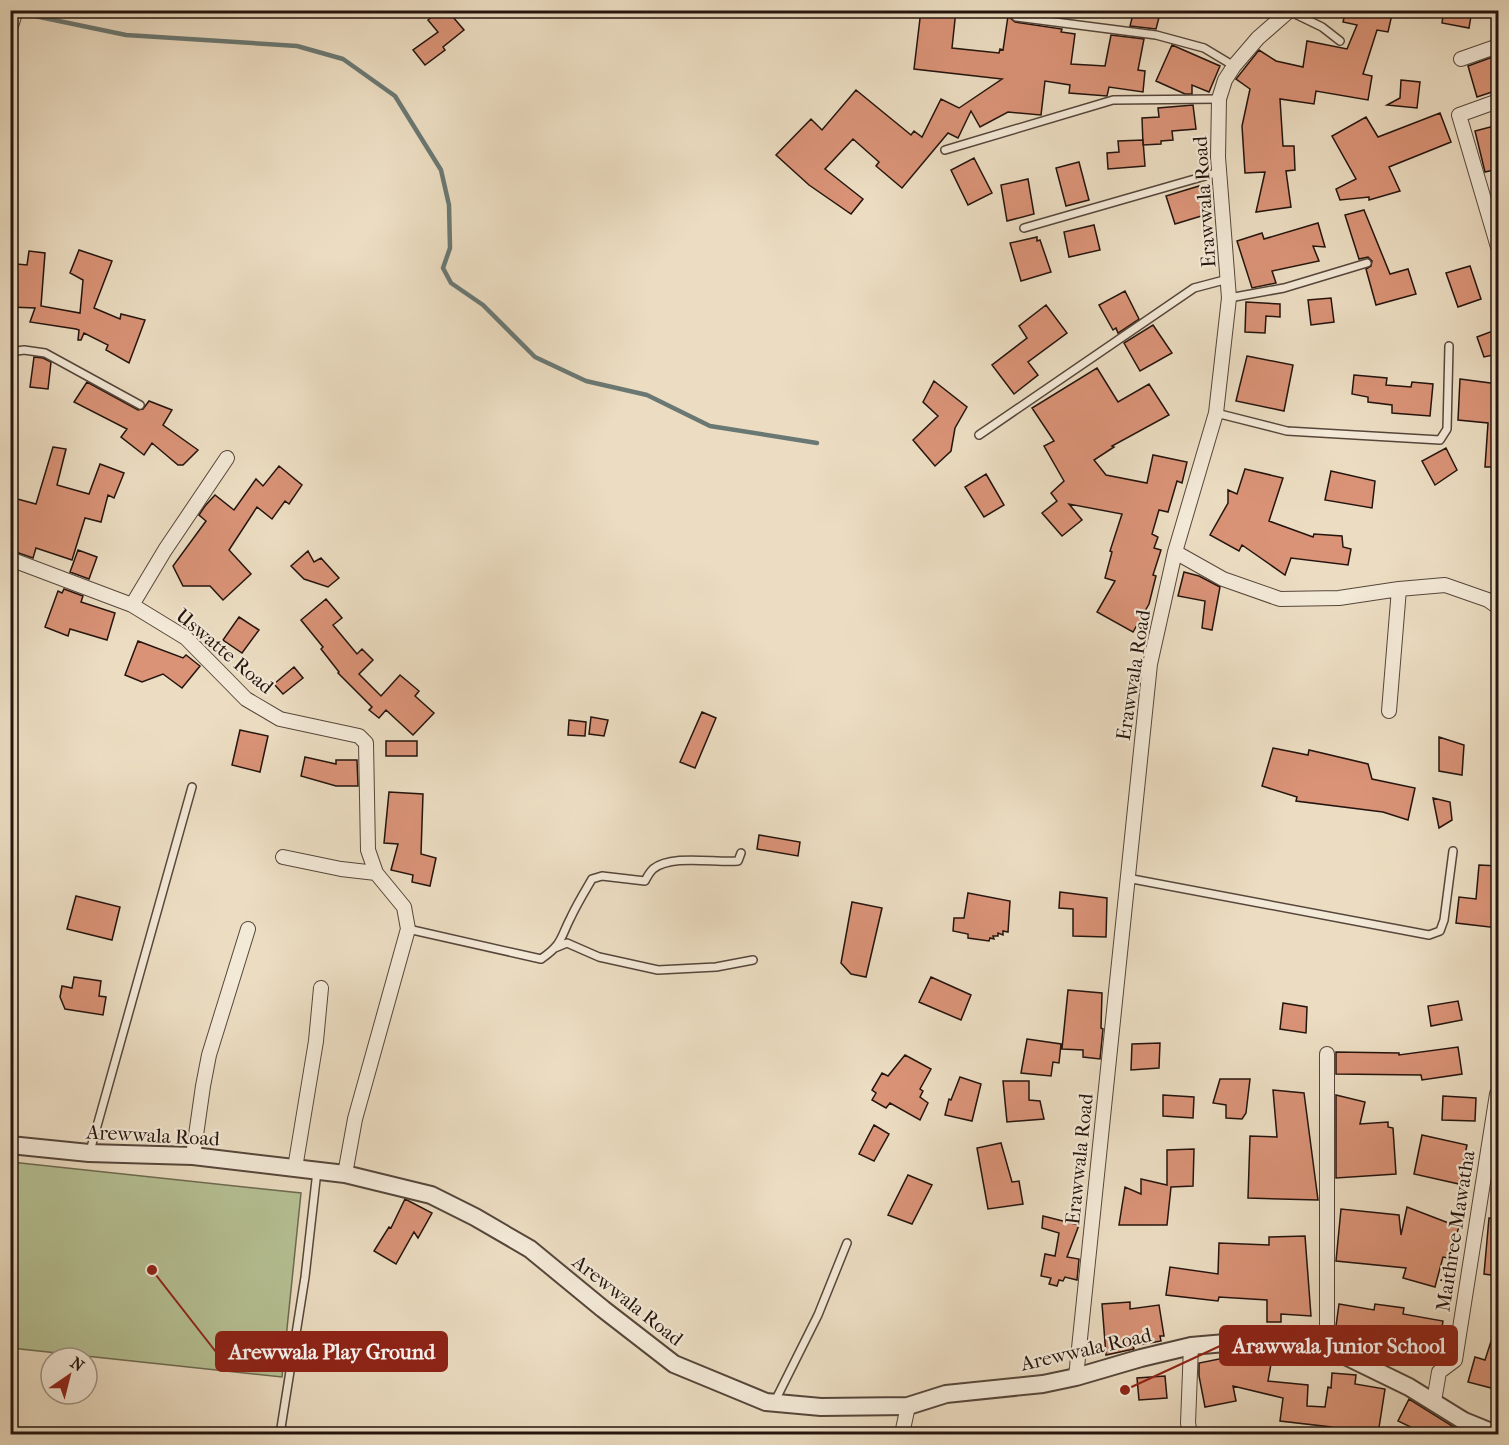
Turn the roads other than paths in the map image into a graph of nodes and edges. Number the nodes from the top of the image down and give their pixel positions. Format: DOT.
graph roads {
  1 [pos="16,10"];
  2 [pos="1011,10"];
  3 [pos="1289,11"];
  4 [pos="10,29"];
  5 [pos="1340,40"];
  6 [pos="1498,46"];
  7 [pos="1461,59"];
  8 [pos="1234,66"];
  9 [pos="1219,99"];
  10 [pos="1498,101"];
  11 [pos="945,150"];
  12 [pos="1219,172"];
  13 [pos="1024,228"];
  14 [pos="1498,247"];
  15 [pos="1367,263"];
  16 [pos="1228,279"];
  17 [pos="1229,298"];
  18 [pos="1449,346"];
  19 [pos="10,352"];
  20 [pos="140,405"];
  21 [pos="1216,413"];
  22 [pos="979,435"];
  23 [pos="227,458"];
  24 [pos="1175,552"];
  25 [pos="10,559"];
  26 [pos="1399,589"];
  27 [pos="132,605"];
  28 [pos="1498,607"];
  29 [pos="1389,711"];
  30 [pos="192,787"];
  31 [pos="1453,851"];
  32 [pos="741,853"];
  33 [pos="283,856"];
  34 [pos="376,873"];
  35 [pos="1128,878"];
  36 [pos="248,929"];
  37 [pos="408,929"];
  38 [pos="555,948"];
  39 [pos="753,960"];
  40 [pos="321,988"];
  41 [pos="1327,1054"];
  42 [pos="1497,1094"];
  43 [pos="10,1145"];
  44 [pos="89,1153"];
  45 [pos="193,1156"];
  46 [pos="295,1168"];
  47 [pos="316,1171"];
  48 [pos="345,1174"];
  49 [pos="847,1243"];
  50 [pos="1191,1346"];
  51 [pos="1327,1347"];
  52 [pos="1076,1377"];
  53 [pos="1434,1401"];
  54 [pos="774,1403"];
  55 [pos="908,1406"];
  56 [pos="1463,1428"];
  57 [pos="280,1434"];
  58 [pos="902,1434"];
  59 [pos="1190,1434"];
  60 [pos="1496,1434"];
  1 -- 4 [label="street"];
  2 -- 8 [label="lane"];
  3 -- 5 [label="lane"];
  3 -- 8 [label="street, Erawwala Road"];
  6 -- 7 [label="street"];
  8 -- 9 [label="street, Erawwala Road"];
  9 -- 11 [label="lane"];
  9 -- 12 [label="street, Erawwala Road"];
  10 -- 14 [label="street"];
  12 -- 13 [label="lane"];
  12 -- 16 [label="street, Erawwala Road"];
  15 -- 17 [label="lane"];
  16 -- 17 [label="street, Erawwala Road"];
  16 -- 22 [label="lane"];
  17 -- 21 [label="street, Erawwala Road"];
  18 -- 21 [label="lane"];
  19 -- 20 [label="lane"];
  21 -- 24 [label="street, Erawwala Road"];
  23 -- 27 [label="street"];
  24 -- 26 [label="street"];
  24 -- 35 [label="street, Erawwala Road"];
  25 -- 27 [label="street, Uswatte Road"];
  26 -- 28 [label="street"];
  26 -- 29 [label="street"];
  27 -- 34 [label="street, Uswatte Road"];
  30 -- 44 [label="lane"];
  31 -- 35 [label="lane"];
  32 -- 38 [label="lane"];
  33 -- 34 [label="street"];
  34 -- 37 [label="street, Uswatte Road"];
  35 -- 52 [label="street, Erawwala Road"];
  36 -- 45 [label="street"];
  37 -- 38 [label="lane"];
  37 -- 48 [label="street"];
  38 -- 39 [label="lane"];
  40 -- 46 [label="street"];
  41 -- 51 [label="street"];
  42 -- 53 [label="street, Maithree Mawatha"];
  43 -- 44 [label="street, Arewwala Road"];
  44 -- 45 [label="street, Arewwala Road"];
  45 -- 46 [label="street, Arewwala Road"];
  46 -- 47 [label="street, Arewwala Road"];
  47 -- 48 [label="street, Arewwala Road"];
  47 -- 57 [label="lane"];
  48 -- 54 [label="street, Arewwala Road"];
  49 -- 54 [label="lane"];
  50 -- 51 [label="street, Arewwala Road"];
  50 -- 52 [label="street, Arewwala Road"];
  50 -- 59 [label="street"];
  51 -- 53 [label="street, Arewwala Road"];
  52 -- 55 [label="street, Arewwala Road"];
  53 -- 56 [label="street, Arewwala Road"];
  54 -- 55 [label="street, Arewwala Road"];
  55 -- 58 [label="street"];
  56 -- 60 [label="street, Arewwala Road"];
}
